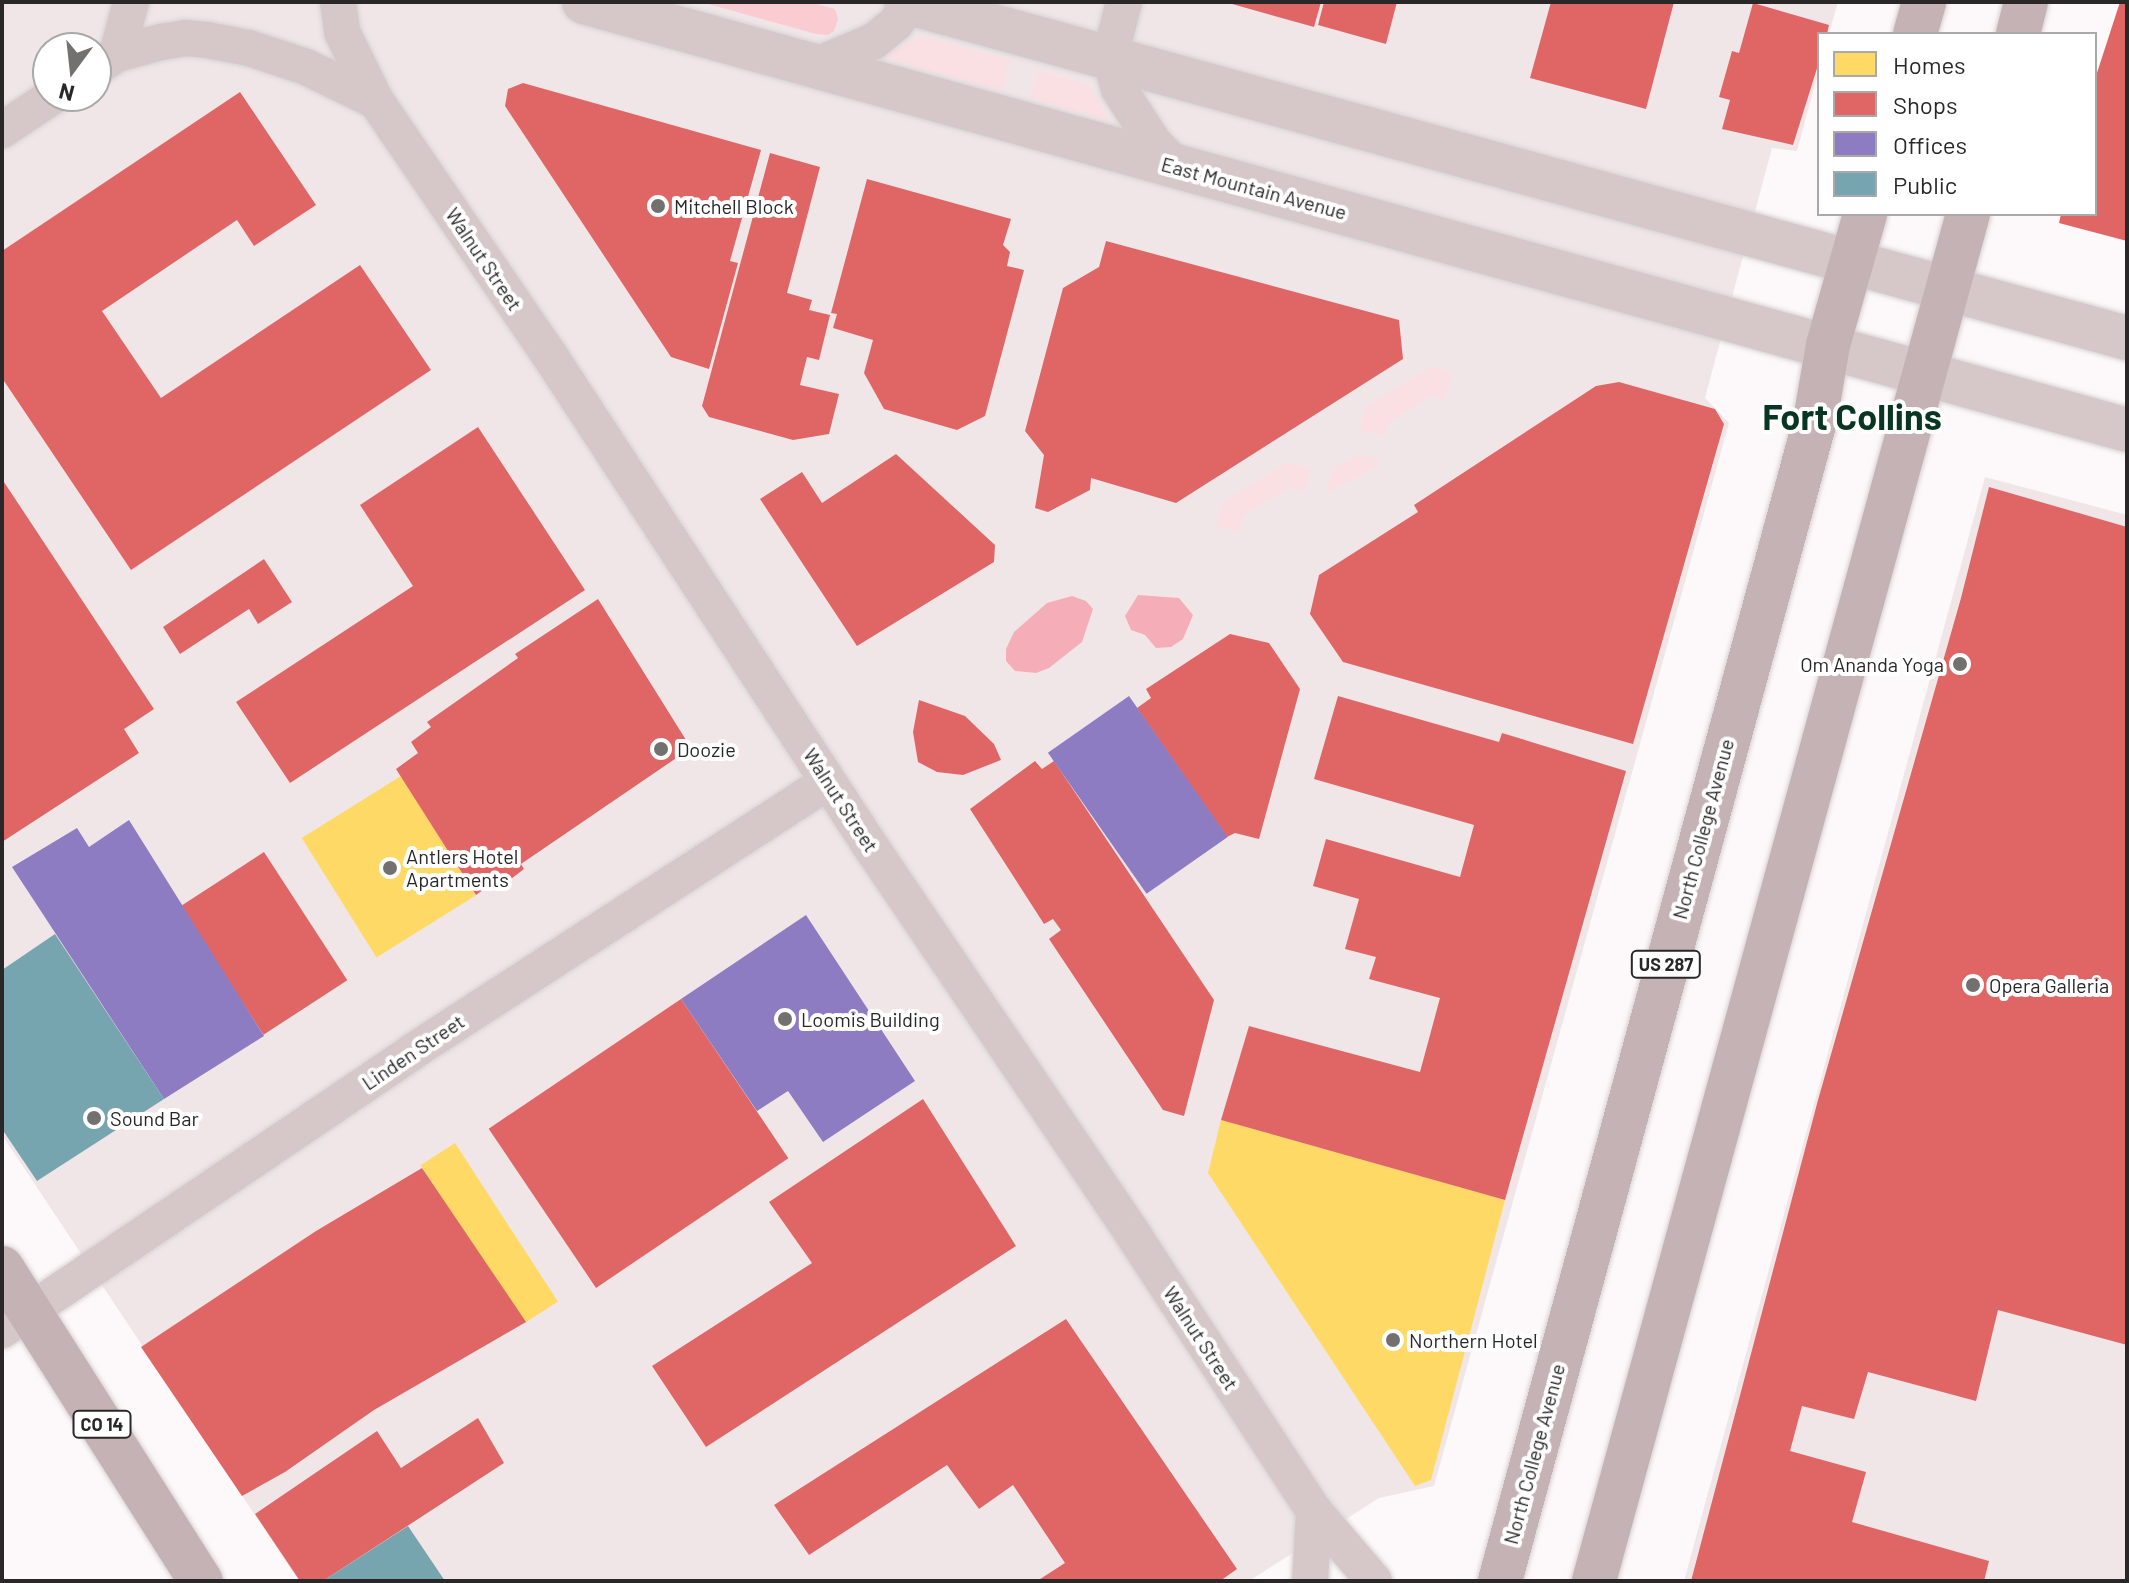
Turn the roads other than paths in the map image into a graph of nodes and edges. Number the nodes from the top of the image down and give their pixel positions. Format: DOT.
graph roads {
  1 [pos="131,2"];
  2 [pos="338,2"];
  3 [pos="584,2"];
  4 [pos="908,2"];
  5 [pos="1124,2"];
  6 [pos="1924,2"];
  7 [pos="2026,2"];
  8 [pos="1916,32"];
  9 [pos="2018,32"];
  10 [pos="112,49"];
  11 [pos="1110,56"];
  12 [pos="112,60"];
  13 [pos="812,67"];
  14 [pos="376,101"];
  15 [pos="32,110"];
  16 [pos="2,130"];
  17 [pos="1177,167"];
  18 [pos="1864,216"];
  19 [pos="1967,216"];
  20 [pos="1852,261"];
  21 [pos="1948,288"];
  22 [pos="2127,338"];
  23 [pos="1828,345"];
  24 [pos="1925,372"];
  25 [pos="2127,430"];
  26 [pos="828,782"];
  27 [pos="2,1268"];
  28 [pos="16,1320"];
  29 [pos="1314,1511"];
  30 [pos="201,1581"];
  31 [pos="1310,1581"];
  32 [pos="1374,1581"];
  33 [pos="1500,1581"];
  34 [pos="1594,1581"];
  1 -- 10 [label="street"];
  2 -- 14 [label="street, Walnut Street"];
  3 -- 13 [label="street, East Mountain Avenue"];
  4 -- 11 [label="street"];
  4 -- 13 [label="street"];
  5 -- 11 [label="street"];
  6 -- 8 [label="highway"];
  7 -- 9 [label="highway"];
  11 -- 17 [label="street"];
  11 -- 20 [label="street"];
  12 -- 14 [label="street"];
  13 -- 17 [label="street, East Mountain Avenue"];
  14 -- 26 [label="street, Walnut Street"];
  15 -- 16 [label="street"];
  17 -- 23 [label="street, East Mountain Avenue"];
  18 -- 20 [label="highway, US 287"];
  19 -- 21 [label="highway"];
  20 -- 21 [label="street"];
  20 -- 23 [label="highway, North College Avenue / US 287"];
  21 -- 22 [label="street"];
  21 -- 24 [label="highway"];
  23 -- 24 [label="street, East Mountain Avenue"];
  23 -- 33 [label="highway, North College Avenue / US 287"];
  24 -- 25 [label="street, East Mountain Avenue"];
  24 -- 34 [label="highway"];
  26 -- 28 [label="street, Linden Street"];
  26 -- 29 [label="street, Walnut Street"];
  27 -- 28 [label="highway, CO 14"];
  28 -- 30 [label="highway, CO 14"];
  29 -- 31 [label="street"];
  29 -- 32 [label="street, Walnut Street"];
}
